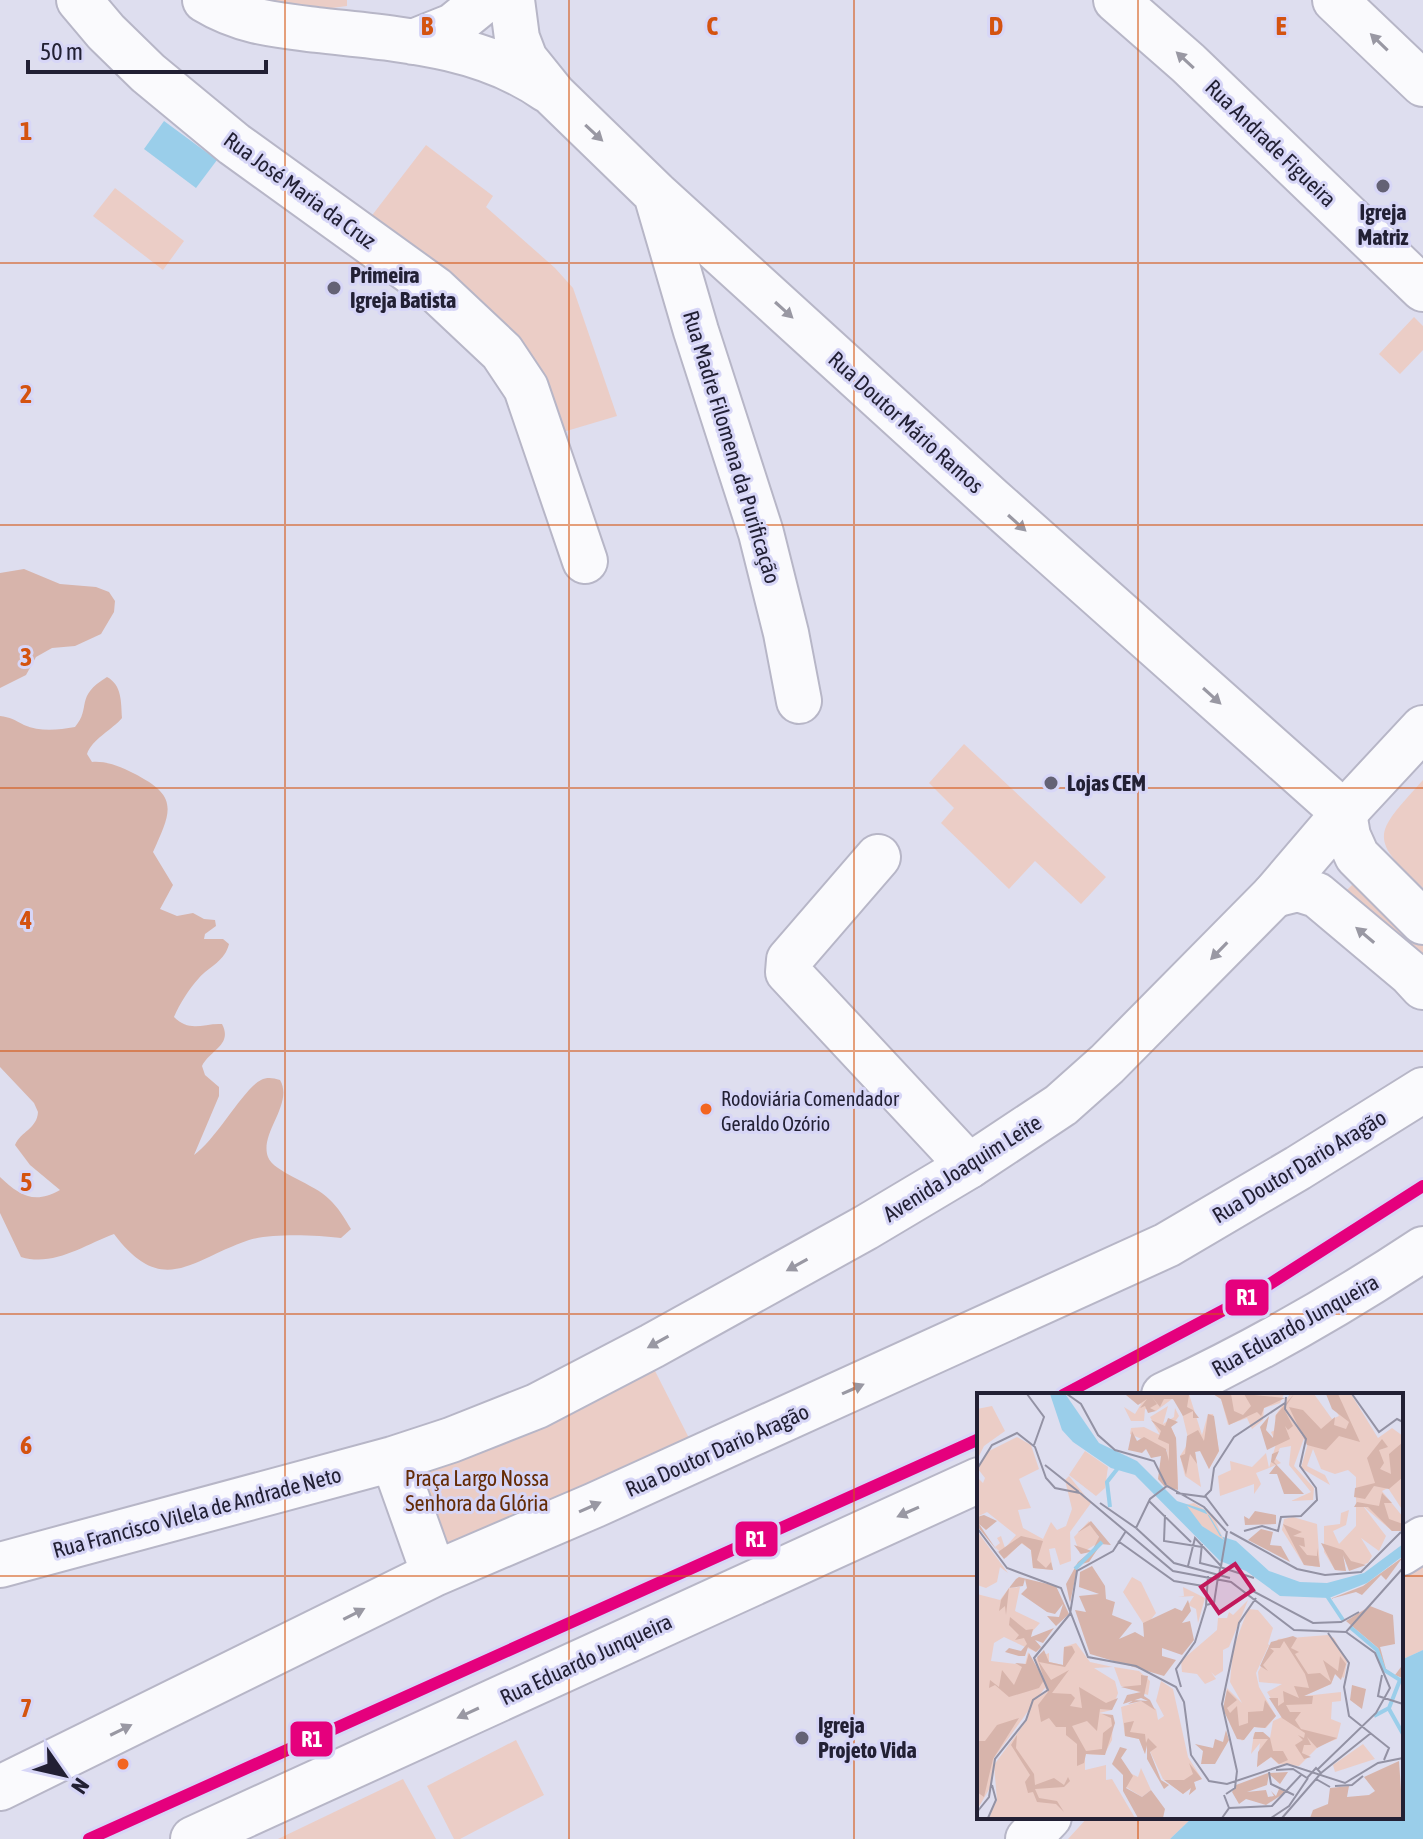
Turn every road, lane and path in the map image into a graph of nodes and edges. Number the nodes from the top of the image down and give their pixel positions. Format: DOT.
graph roads {
  1 [pos="79,0"];
  2 [pos="205,0"];
  3 [pos="485,0"];
  4 [pos="512,0"];
  5 [pos="1116,0"];
  6 [pos="1335,0"];
  7 [pos="413,42"];
  8 [pos="1423,84"];
  9 [pos="554,95"];
  10 [pos="656,194"];
  11 [pos="1423,289"];
  12 [pos="585,561"];
  13 [pos="799,701"];
  14 [pos="1423,728"];
  15 [pos="1344,813"];
  16 [pos="878,857"];
  17 [pos="1274,895"];
  18 [pos="1423,922"];
  19 [pos="1423,987"];
  20 [pos="1423,1090"];
  21 [pos="969,1166"];
  22 [pos="1423,1249"];
  23 [pos="1168,1393"];
  24 [pos="393,1459"];
  25 [pos="977,1481"];
  26 [pos="1423,1539"];
  27 [pos="1403,1552"];
  28 [pos="0,1565"];
  29 [pos="434,1574"];
  30 [pos="0,1788"];
  31 [pos="1047,1819"];
  32 [pos="193,1839"];
  33 [pos="1028,1839"];
  1 -- 12 [label="street, Rua José Maria da Cruz"];
  2 -- 7 [label="street"];
  3 -- 7 [label="street"];
  4 -- 9 [label="street, Rua Doutor Mário Ramos"];
  11 -- 5 [label="street, Rua Andrade Figueira, one-way"];
  8 -- 6 [label="street, one-way"];
  7 -- 9 [label="street"];
  9 -- 10 [label="street, Rua Doutor Mário Ramos, one-way"];
  10 -- 13 [label="street, Rua Madre Filomena da Purificação"];
  10 -- 15 [label="street, Rua Doutor Mário Ramos, one-way"];
  14 -- 15 [label="street, Avenida Joaquim Leite"];
  15 -- 17 [label="street, Avenida Joaquim Leite"];
  15 -- 18 [label="street"];
  16 -- 21 [label="street"];
  19 -- 17 [label="street, one-way"];
  17 -- 21 [label="street, Avenida Joaquim Leite, one-way"];
  29 -- 20 [label="street, Rua Doutor Dario Aragão, one-way"];
  21 -- 24 [label="street, Avenida Joaquim Leite, one-way"];
  22 -- 23 [label="street, Rua Eduardo Junqueira"];
  24 -- 28 [label="street, Rua Francisco Vilela de Andrade Neto"];
  24 -- 29 [label="street"];
  25 -- 32 [label="street, Rua Eduardo Junqueira, one-way"];
  26 -- 27 [label="street"];
  30 -- 29 [label="street, Rua Doutor Dario Aragão, one-way"];
  31 -- 33 [label="street"];
}
